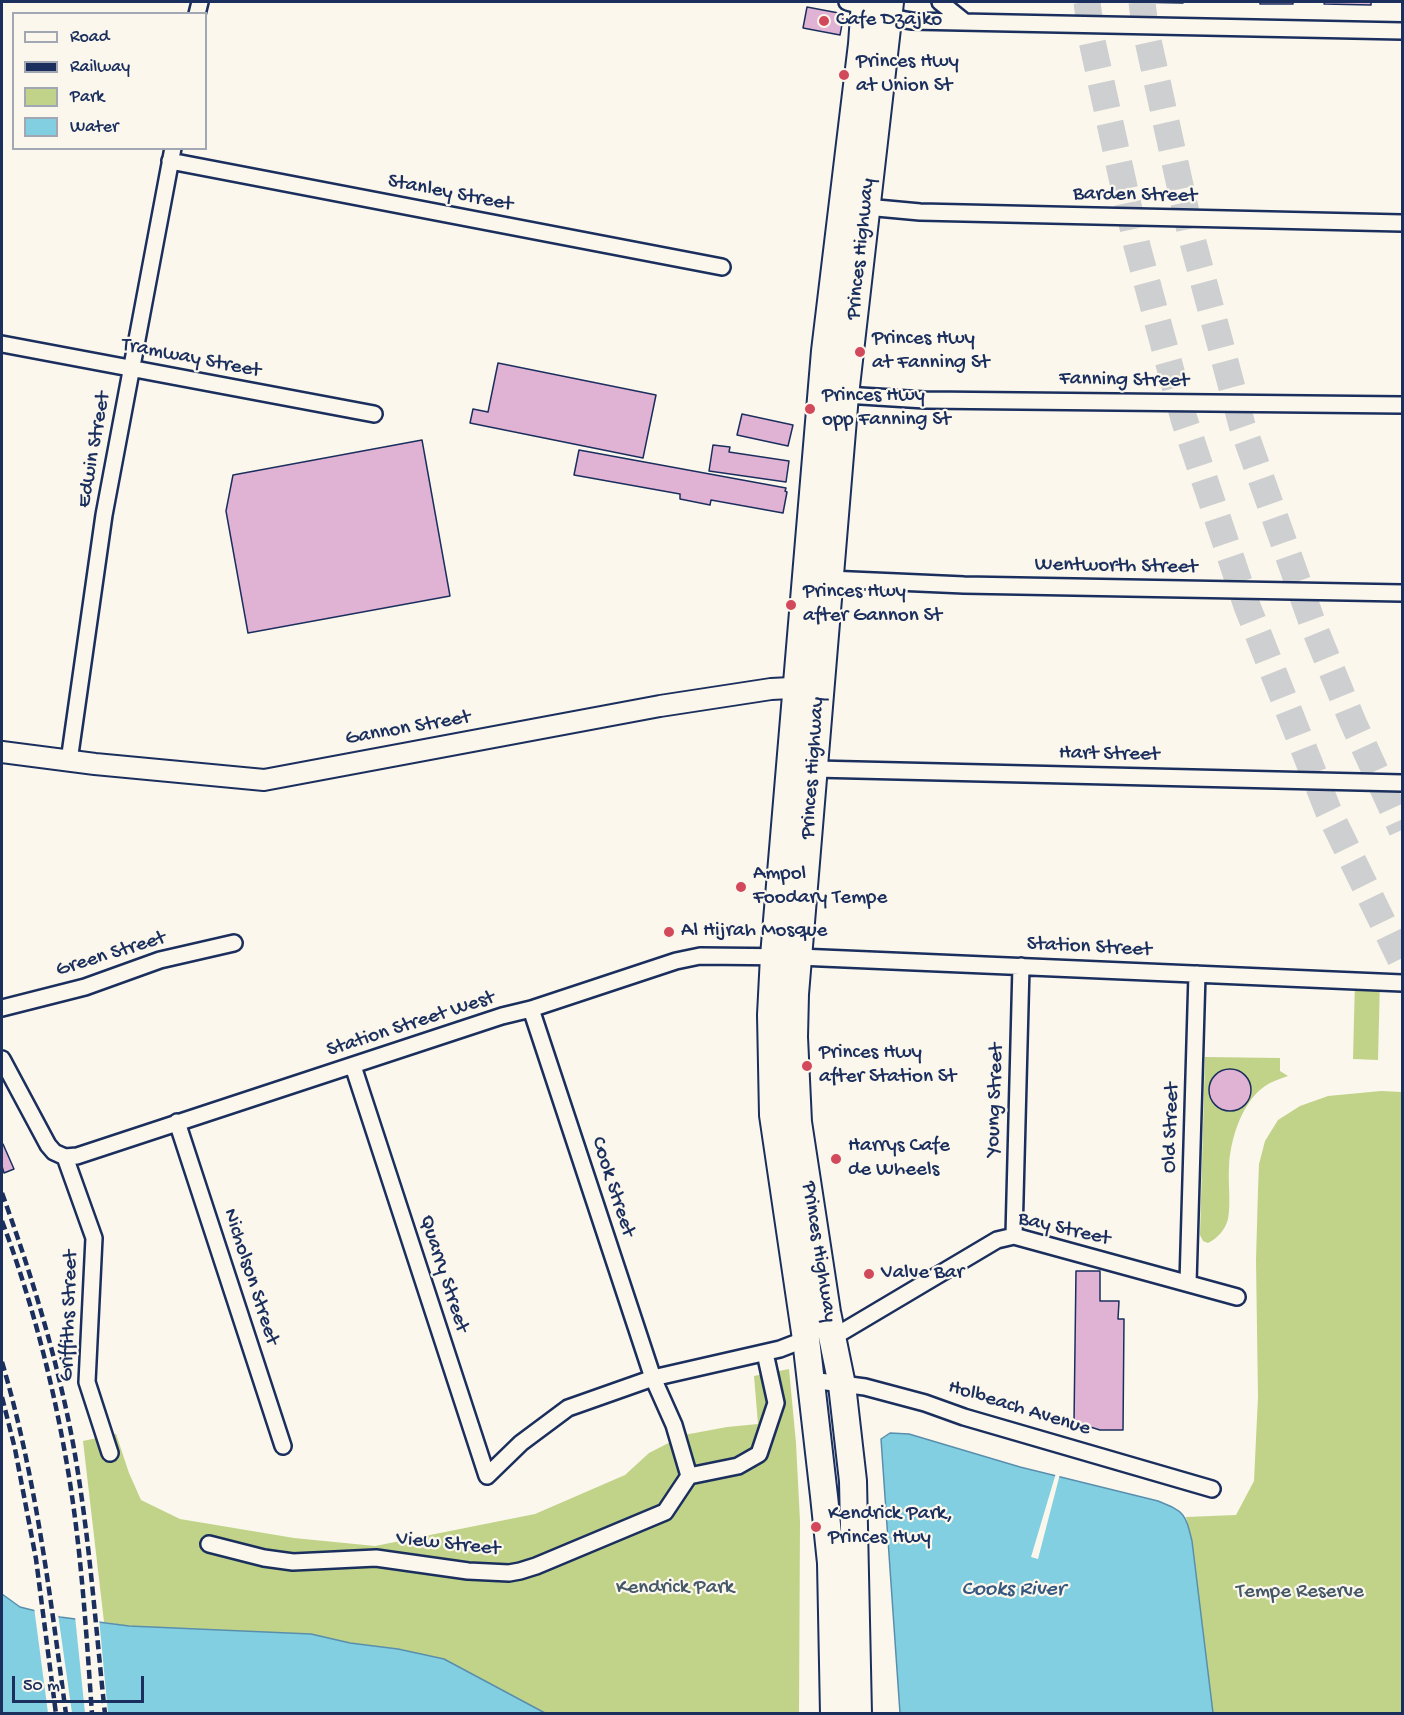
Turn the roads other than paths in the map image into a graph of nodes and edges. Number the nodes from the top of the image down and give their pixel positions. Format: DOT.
graph roads {
  1 [pos="940,2"];
  2 [pos="859,3"];
  3 [pos="889,9"];
  4 [pos="965,22"];
  5 [pos="1402,32"];
  6 [pos="172,155"];
  7 [pos="866,207"];
  8 [pos="1402,223"];
  9 [pos="722,267"];
  10 [pos="2,344"];
  11 [pos="131,369"];
  12 [pos="845,395"];
  13 [pos="1402,405"];
  14 [pos="374,414"];
  15 [pos="829,579"];
  16 [pos="1402,593"];
  17 [pos="809,687"];
  18 [pos="2,752"];
  19 [pos="69,761"];
  20 [pos="815,769"];
  21 [pos="1402,783"];
  22 [pos="234,943"];
  23 [pos="786,957"];
  24 [pos="1021,966"];
  25 [pos="1197,974"];
  26 [pos="1402,983"];
  27 [pos="2,1008"];
  28 [pos="531,1009"];
  29 [pos="2,1059"];
  30 [pos="353,1066"];
  31 [pos="177,1122"];
  32 [pos="65,1157"];
  33 [pos="1014,1236"];
  34 [pos="1188,1283"];
  35 [pos="1237,1297"];
  36 [pos="832,1338"];
  37 [pos="806,1339"];
  38 [pos="765,1353"];
  39 [pos="653,1378"];
  40 [pos="811,1380"];
  41 [pos="842,1385"];
  42 [pos="283,1446"];
  43 [pos="110,1453"];
  44 [pos="689,1476"];
  45 [pos="1212,1489"];
  46 [pos="209,1544"];
  47 [pos="834,1713"];
  48 [pos="858,1713"];
  1 -- 4 [label="street"];
  2 -- 3 [label="street"];
  2 -- 17 [label="highway, Princes Highway"];
  3 -- 4 [label="street"];
  3 -- 7 [label="highway, Princes Highway"];
  4 -- 5 [label="street"];
  6 -- 9 [label="street, Stanley Street"];
  6 -- 11 [label="street, Edwin Street"];
  7 -- 8 [label="street, Barden Street"];
  7 -- 12 [label="highway, Princes Highway"];
  10 -- 11 [label="street, Tramway Street"];
  11 -- 14 [label="street, Tramway Street"];
  11 -- 19 [label="street, Edwin Street"];
  12 -- 13 [label="street, Fanning Street"];
  12 -- 15 [label="highway, Princes Highway"];
  15 -- 16 [label="street, Wentworth Street"];
  15 -- 17 [label="highway, Princes Highway"];
  17 -- 19 [label="street, Gannon Street"];
  17 -- 20 [label="highway, Princes Highway"];
  17 -- 23 [label="highway, Princes Highway"];
  18 -- 19 [label="street, Gannon Street"];
  20 -- 21 [label="street, Hart Street"];
  20 -- 23 [label="highway, Princes Highway"];
  22 -- 27 [label="street, Green Street"];
  23 -- 24 [label="street, Station Street"];
  23 -- 28 [label="street, Station Street West"];
  23 -- 36 [label="highway, Princes Highway"];
  23 -- 37 [label="highway, Princes Highway"];
  24 -- 25 [label="street, Station Street"];
  24 -- 33 [label="street, Young Street"];
  25 -- 26 [label="street, Station Street"];
  25 -- 34 [label="street, Old Street"];
  28 -- 30 [label="street, Station Street West"];
  28 -- 39 [label="street, Cook Street"];
  29 -- 32 [label="street, Griffiths Street"];
  30 -- 31 [label="street, Station Street West"];
  30 -- 39 [label="street, Quarry Street"];
  31 -- 32 [label="street, Station Street West"];
  31 -- 42 [label="street, Nicholson Street"];
  32 -- 43 [label="street, Griffiths Street"];
  33 -- 34 [label="street, Bay Street"];
  33 -- 36 [label="street, Bay Street"];
  34 -- 35 [label="street, Bay Street"];
  36 -- 41 [label="highway, Princes Highway"];
  37 -- 38 [label="street"];
  37 -- 40 [label="highway, Princes Highway"];
  38 -- 39 [label="street"];
  38 -- 44 [label="street"];
  39 -- 44 [label="street"];
  40 -- 41 [label="street, Holbeach Avenue"];
  40 -- 47 [label="highway, Princes Highway"];
  41 -- 45 [label="street, Holbeach Avenue"];
  41 -- 48 [label="highway, Princes Highway"];
  44 -- 46 [label="street, View Street"];
}
